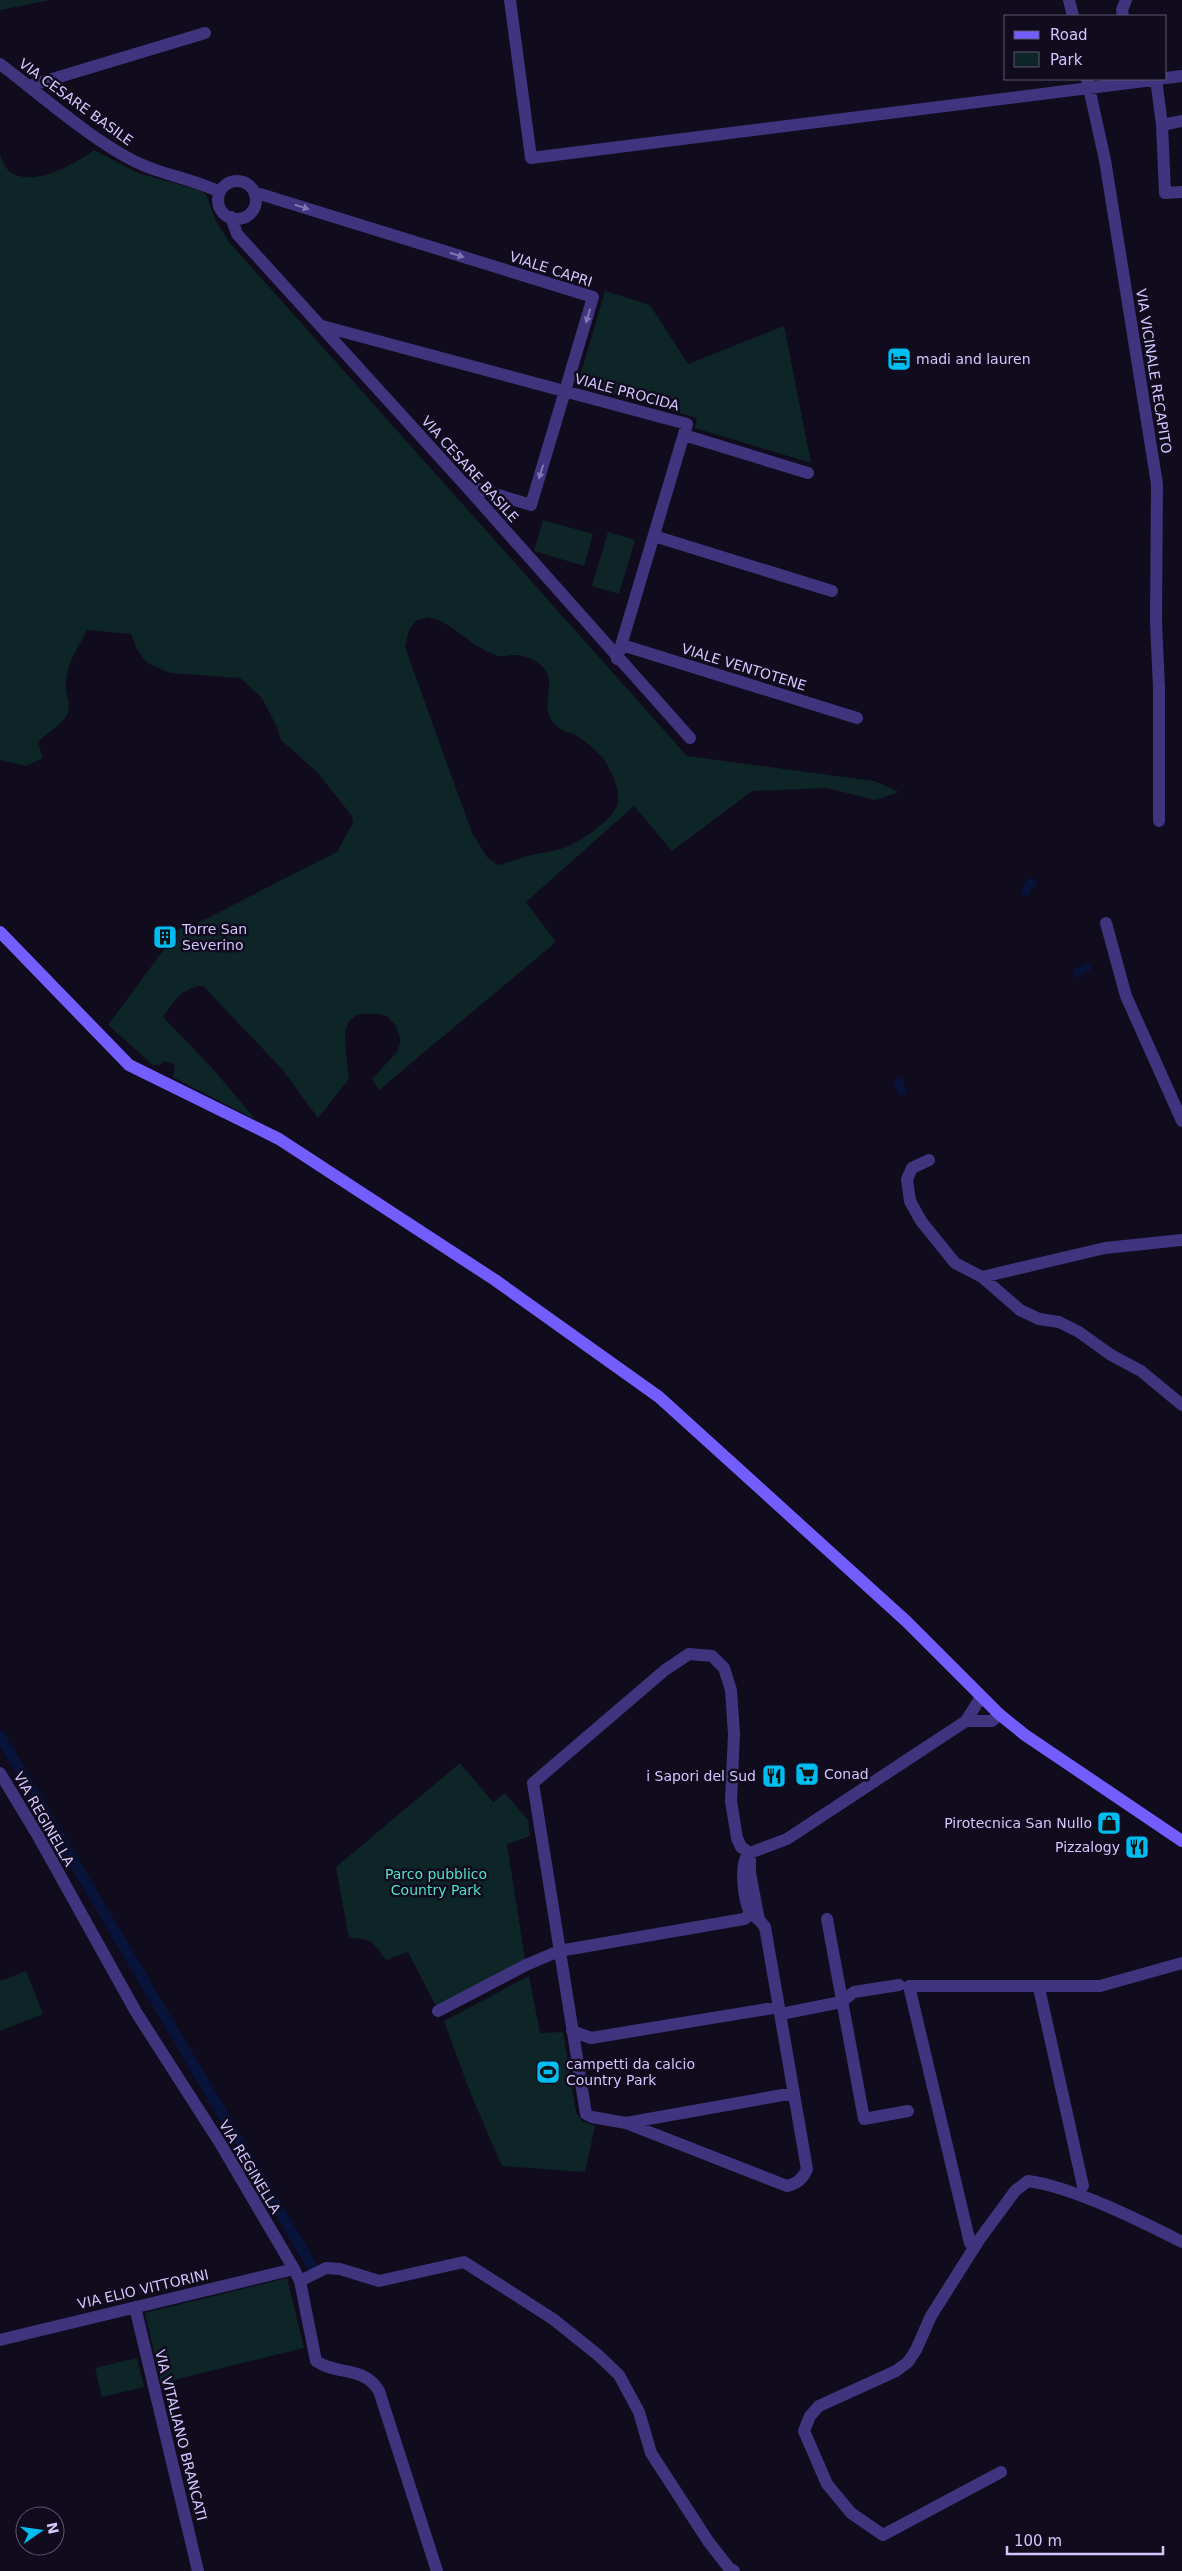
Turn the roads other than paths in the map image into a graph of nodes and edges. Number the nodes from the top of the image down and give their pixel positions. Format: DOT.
graph roads {
  1 [pos="510,0"];
  2 [pos="1069,0"];
  3 [pos="1126,0"];
  4 [pos="1073,15"];
  5 [pos="1123,15"];
  6 [pos="205,33"];
  7 [pos="0,64"];
  8 [pos="1182,76"];
  9 [pos="1167,78"];
  10 [pos="1148,80"];
  11 [pos="1161,80"];
  12 [pos="1135,81"];
  13 [pos="1088,84"];
  14 [pos="29,86"];
  15 [pos="1182,121"];
  16 [pos="1162,124"];
  17 [pos="220,192"];
  18 [pos="1182,192"];
  19 [pos="255,195"];
  20 [pos="231,217"];
  21 [pos="322,326"];
  22 [pos="566,391"];
  23 [pos="684,435"];
  24 [pos="808,473"];
  25 [pos="465,484"];
  26 [pos="654,536"];
  27 [pos="832,591"];
  28 [pos="622,645"];
  29 [pos="617,659"];
  30 [pos="858,718"];
  31 [pos="690,738"];
  32 [pos="1159,820"];
  33 [pos="1106,923"];
  34 [pos="0,932"];
  35 [pos="1182,1121"];
  36 [pos="929,1160"];
  37 [pos="1182,1240"];
  38 [pos="982,1277"];
  39 [pos="1182,1405"];
  40 [pos="981,1697"];
  41 [pos="999,1714"];
  42 [pos="966,1721"];
  43 [pos="0,1773"];
  44 [pos="1182,1841"];
  45 [pos="750,1853"];
  46 [pos="755,1917"];
  47 [pos="827,1919"];
  48 [pos="559,1951"];
  49 [pos="1182,1964"];
  50 [pos="899,1985"];
  51 [pos="1039,1988"];
  52 [pos="841,2002"];
  53 [pos="438,2011"];
  54 [pos="780,2011"];
  55 [pos="572,2031"];
  56 [pos="794,2093"];
  57 [pos="908,2111"];
  58 [pos="626,2123"];
  59 [pos="1082,2186"];
  60 [pos="1182,2242"];
  61 [pos="970,2243"];
  62 [pos="301,2276"];
  63 [pos="135,2307"];
  64 [pos="0,2340"];
  65 [pos="1001,2472"];
  66 [pos="198,2571"];
  67 [pos="437,2571"];
  68 [pos="734,2571"];
  1 -- 13 [label="street"];
  2 -- 4 [label="street"];
  3 -- 5 [label="street"];
  6 -- 14 [label="street"];
  7 -- 14 [label="street, VIA CESARE BASILE"];
  8 -- 9 [label="street"];
  10 -- 12 [label="street"];
  11 -- 16 [label="street"];
  12 -- 13 [label="street"];
  13 -- 32 [label="street, VIA VICINALE RECAPITO"];
  14 -- 17 [label="street, VIA CESARE BASILE"];
  15 -- 16 [label="street"];
  16 -- 18 [label="street"];
  17 -- 19 [label="street"];
  17 -- 20 [label="street"];
  19 -- 20 [label="street"];
  19 -- 22 [label="street, VIALE CAPRI, one-way"];
  20 -- 21 [label="street, VIA CESARE BASILE"];
  21 -- 22 [label="street, VIALE PROCIDA"];
  21 -- 25 [label="street, VIA CESARE BASILE"];
  22 -- 23 [label="street, VIALE PROCIDA"];
  22 -- 25 [label="street, VIALE CAPRI, one-way"];
  23 -- 24 [label="street"];
  23 -- 26 [label="street"];
  25 -- 29 [label="street, VIA CESARE BASILE"];
  26 -- 27 [label="street"];
  26 -- 28 [label="street"];
  28 -- 29 [label="street"];
  28 -- 30 [label="street, VIALE VENTOTENE"];
  29 -- 31 [label="street, VIA CESARE BASILE"];
  33 -- 35 [label="street"];
  34 -- 40 [label="street"];
  36 -- 38 [label="street"];
  37 -- 38 [label="street"];
  38 -- 39 [label="street"];
  40 -- 41 [label="street"];
  40 -- 42 [label="street"];
  41 -- 42 [label="street"];
  41 -- 44 [label="street"];
  42 -- 45 [label="street"];
  43 -- 62 [label="street, VIA REGINELLA"];
  45 -- 46 [label="street"];
  45 -- 48 [label="street"];
  46 -- 48 [label="street"];
  46 -- 54 [label="street"];
  47 -- 52 [label="street"];
  48 -- 53 [label="street"];
  48 -- 55 [label="street"];
  49 -- 51 [label="street"];
  50 -- 52 [label="street"];
  51 -- 59 [label="street"];
  51 -- 61 [label="street"];
  52 -- 54 [label="street"];
  52 -- 57 [label="street"];
  54 -- 55 [label="street"];
  54 -- 56 [label="street"];
  55 -- 58 [label="street"];
  56 -- 58 [label="street"];
  56 -- 58 [label="street"];
  60 -- 65 [label="street"];
  62 -- 63 [label="street, VIA ELIO VITTORINI"];
  62 -- 67 [label="street, VIA REGINELLA"];
  62 -- 68 [label="street, VIA ELIO VITTORINI"];
  63 -- 64 [label="street, VIA ELIO VITTORINI"];
  63 -- 66 [label="street, VIA VITALIANO BRANCATI"];
}
